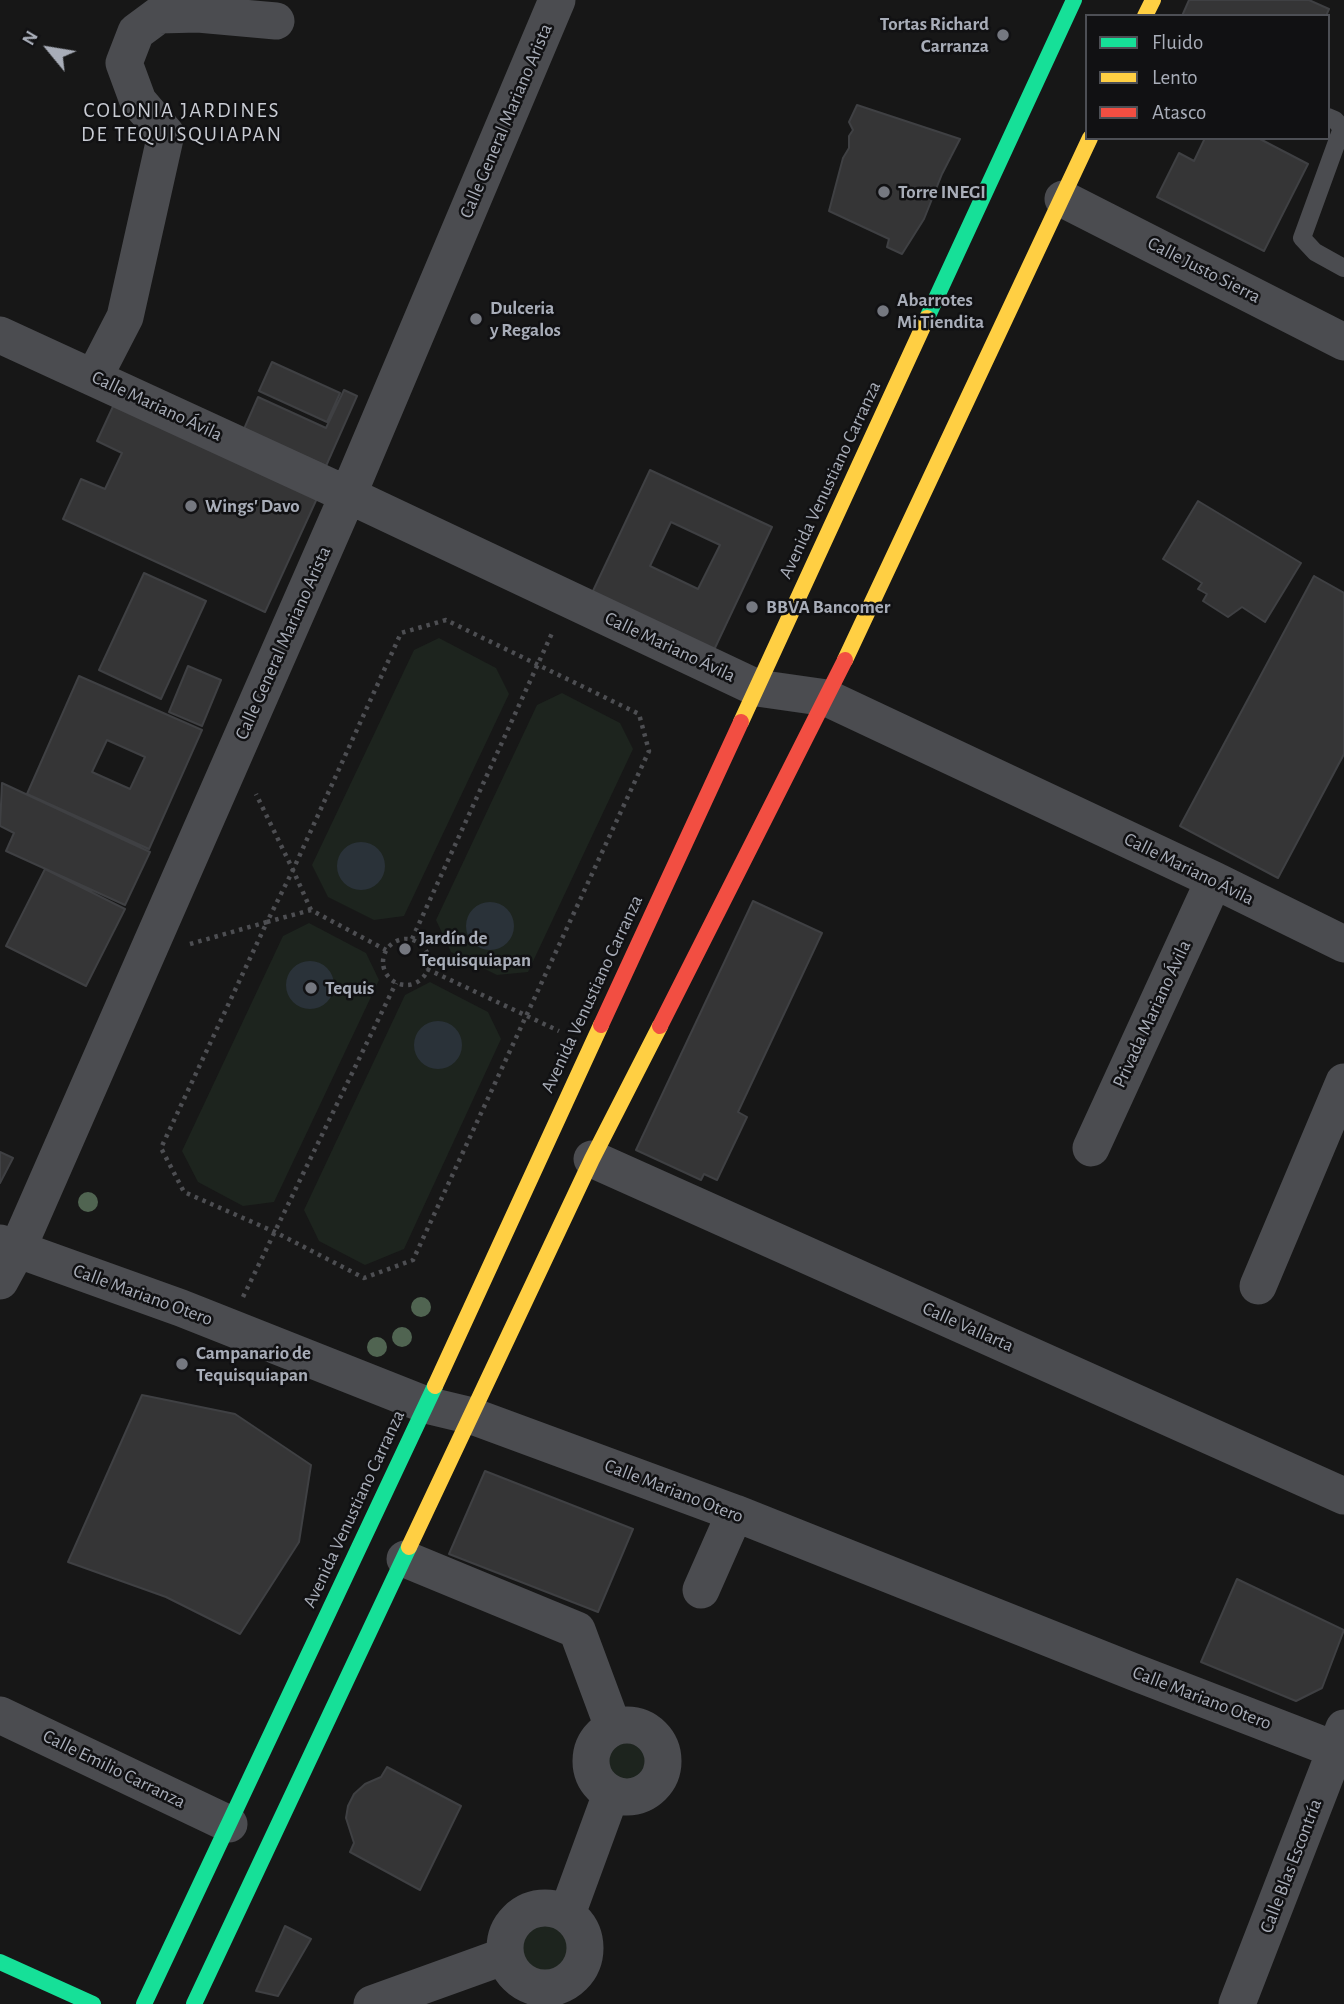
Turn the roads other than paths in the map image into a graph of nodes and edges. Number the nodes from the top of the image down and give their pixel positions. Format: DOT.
graph roads {
  1 [pos="557,0"];
  2 [pos="1074,0"];
  3 [pos="276,21"];
  4 [pos="1330,118"];
  5 [pos="1089,140"];
  6 [pos="1063,199"];
  7 [pos="1344,268"];
  8 [pos="0,335"];
  9 [pos="1344,342"];
  10 [pos="93,377"];
  11 [pos="348,495"];
  12 [pos="757,688"];
  13 [pos="827,698"];
  14 [pos="1214,880"];
  15 [pos="1344,944"];
  16 [pos="1344,1082"];
  17 [pos="1091,1148"];
  18 [pos="592,1159"];
  19 [pos="9,1246"];
  20 [pos="0,1281"];
  21 [pos="1258,1286"];
  22 [pos="426,1405"];
  23 [pos="472,1416"];
  24 [pos="1344,1496"];
  25 [pos="735,1513"];
  26 [pos="405,1559"];
  27 [pos="701,1590"];
  28 [pos="0,1714"];
  29 [pos="613,1727"];
  30 [pos="1341,1743"];
  31 [pos="611,1794"];
  32 [pos="229,1824"];
  33 [pos="567,1914"];
  34 [pos="505,1955"];
  35 [pos="0,1962"];
  36 [pos="93,2004"];
  37 [pos="144,2004"];
  38 [pos="194,2004"];
  39 [pos="372,2004"];
  40 [pos="1237,2004"];
  1 -- 11 [label="street, Calle General Mariano Arista"];
  2 -- 12 [label="main road, Avenida Venustiano Carranza"];
  3 -- 10 [label="street"];
  4 -- 7 [label="lane"];
  5 -- 6 [label="main road"];
  6 -- 9 [label="street, Calle Justo Sierra"];
  6 -- 13 [label="main road"];
  8 -- 10 [label="street, Calle Mariano Ávila"];
  10 -- 11 [label="street, Calle Mariano Ávila"];
  11 -- 12 [label="street, Calle Mariano Ávila"];
  11 -- 19 [label="street, Calle General Mariano Arista"];
  12 -- 13 [label="street, Calle Mariano Ávila"];
  12 -- 22 [label="main road, Avenida Venustiano Carranza"];
  13 -- 14 [label="street, Calle Mariano Ávila"];
  13 -- 18 [label="main road"];
  14 -- 15 [label="street, Calle Mariano Ávila"];
  14 -- 17 [label="street, Privada Mariano Ávila"];
  16 -- 21 [label="street"];
  18 -- 23 [label="main road"];
  18 -- 24 [label="street, Calle Vallarta"];
  19 -- 20 [label="street, Calle General Mariano Arista"];
  19 -- 22 [label="street, Calle Mariano Otero"];
  22 -- 23 [label="street, Calle Mariano Otero"];
  22 -- 32 [label="main road, Avenida Venustiano Carranza"];
  23 -- 25 [label="street, Calle Mariano Otero"];
  23 -- 26 [label="main road"];
  25 -- 27 [label="street"];
  25 -- 30 [label="street, Calle Mariano Otero"];
  26 -- 29 [label="street"];
  26 -- 38 [label="main road"];
  28 -- 32 [label="street, Calle Emilio Carranza"];
  29 -- 31 [label="street"];
  29 -- 31 [label="street"];
  30 -- 40 [label="street, Calle Blas Escontría"];
  31 -- 33 [label="street"];
  32 -- 37 [label="main road, Avenida Venustiano Carranza"];
  33 -- 34 [label="street"];
  33 -- 34 [label="street"];
  34 -- 39 [label="street"];
  35 -- 36 [label="main road"];
}
